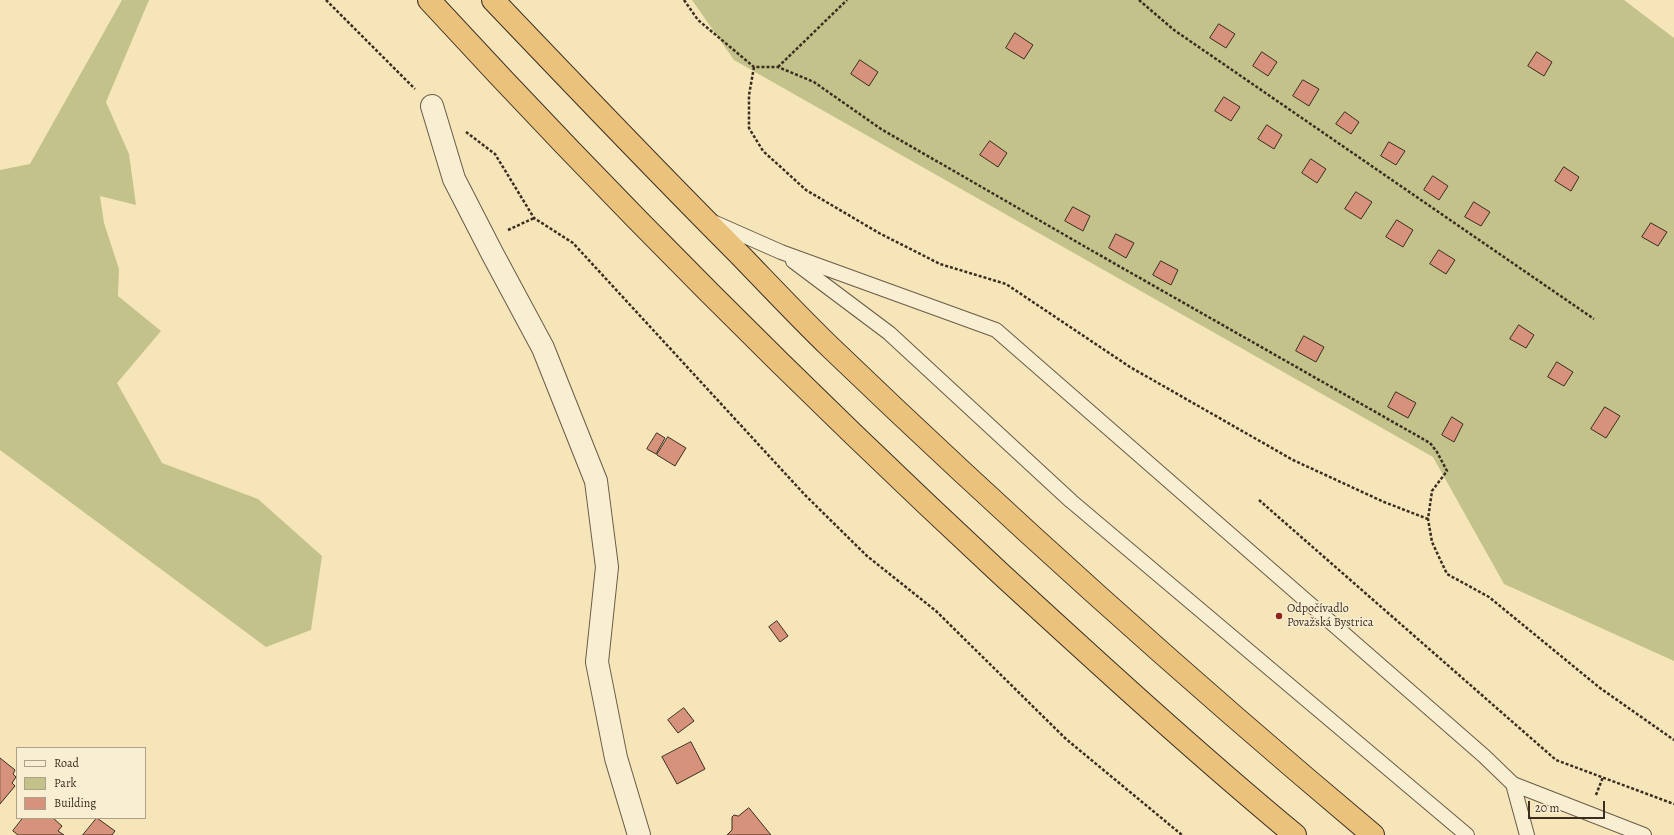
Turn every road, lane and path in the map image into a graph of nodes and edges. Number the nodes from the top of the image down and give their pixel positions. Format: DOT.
graph roads {
  1 [pos="429,0"];
  2 [pos="493,0"];
  3 [pos="684,0"];
  4 [pos="847,0"];
  5 [pos="1139,0"];
  6 [pos="778,67"];
  7 [pos="754,68"];
  8 [pos="432,106"];
  9 [pos="534,218"];
  10 [pos="702,218"];
  11 [pos="782,252"];
  12 [pos="1594,319"];
  13 [pos="1260,500"];
  14 [pos="1428,519"];
  15 [pos="1674,740"];
  16 [pos="1603,777"];
  17 [pos="1513,784"];
  18 [pos="1595,797"];
  19 [pos="1674,804"];
  20 [pos="639,835"];
  21 [pos="1182,835"];
  22 [pos="1295,835"];
  23 [pos="1373,835"];
  24 [pos="1467,835"];
  25 [pos="1527,835"];
  26 [pos="1644,835"];
  1 -- 22 [label="highway"];
  2 -- 10 [label="highway"];
  3 -- 7 [label="path"];
  4 -- 6 [label="path"];
  5 -- 12 [label="path"];
  6 -- 7 [label="path"];
  6 -- 14 [label="path"];
  7 -- 14 [label="path"];
  8 -- 20 [label="street"];
  9 -- 21 [label="path"];
  10 -- 11 [label="lane"];
  10 -- 23 [label="highway"];
  11 -- 17 [label="lane"];
  11 -- 24 [label="lane"];
  13 -- 16 [label="path"];
  14 -- 15 [label="path"];
  16 -- 18 [label="path"];
  16 -- 19 [label="path"];
  17 -- 25 [label="lane"];
  17 -- 26 [label="lane"];
}
